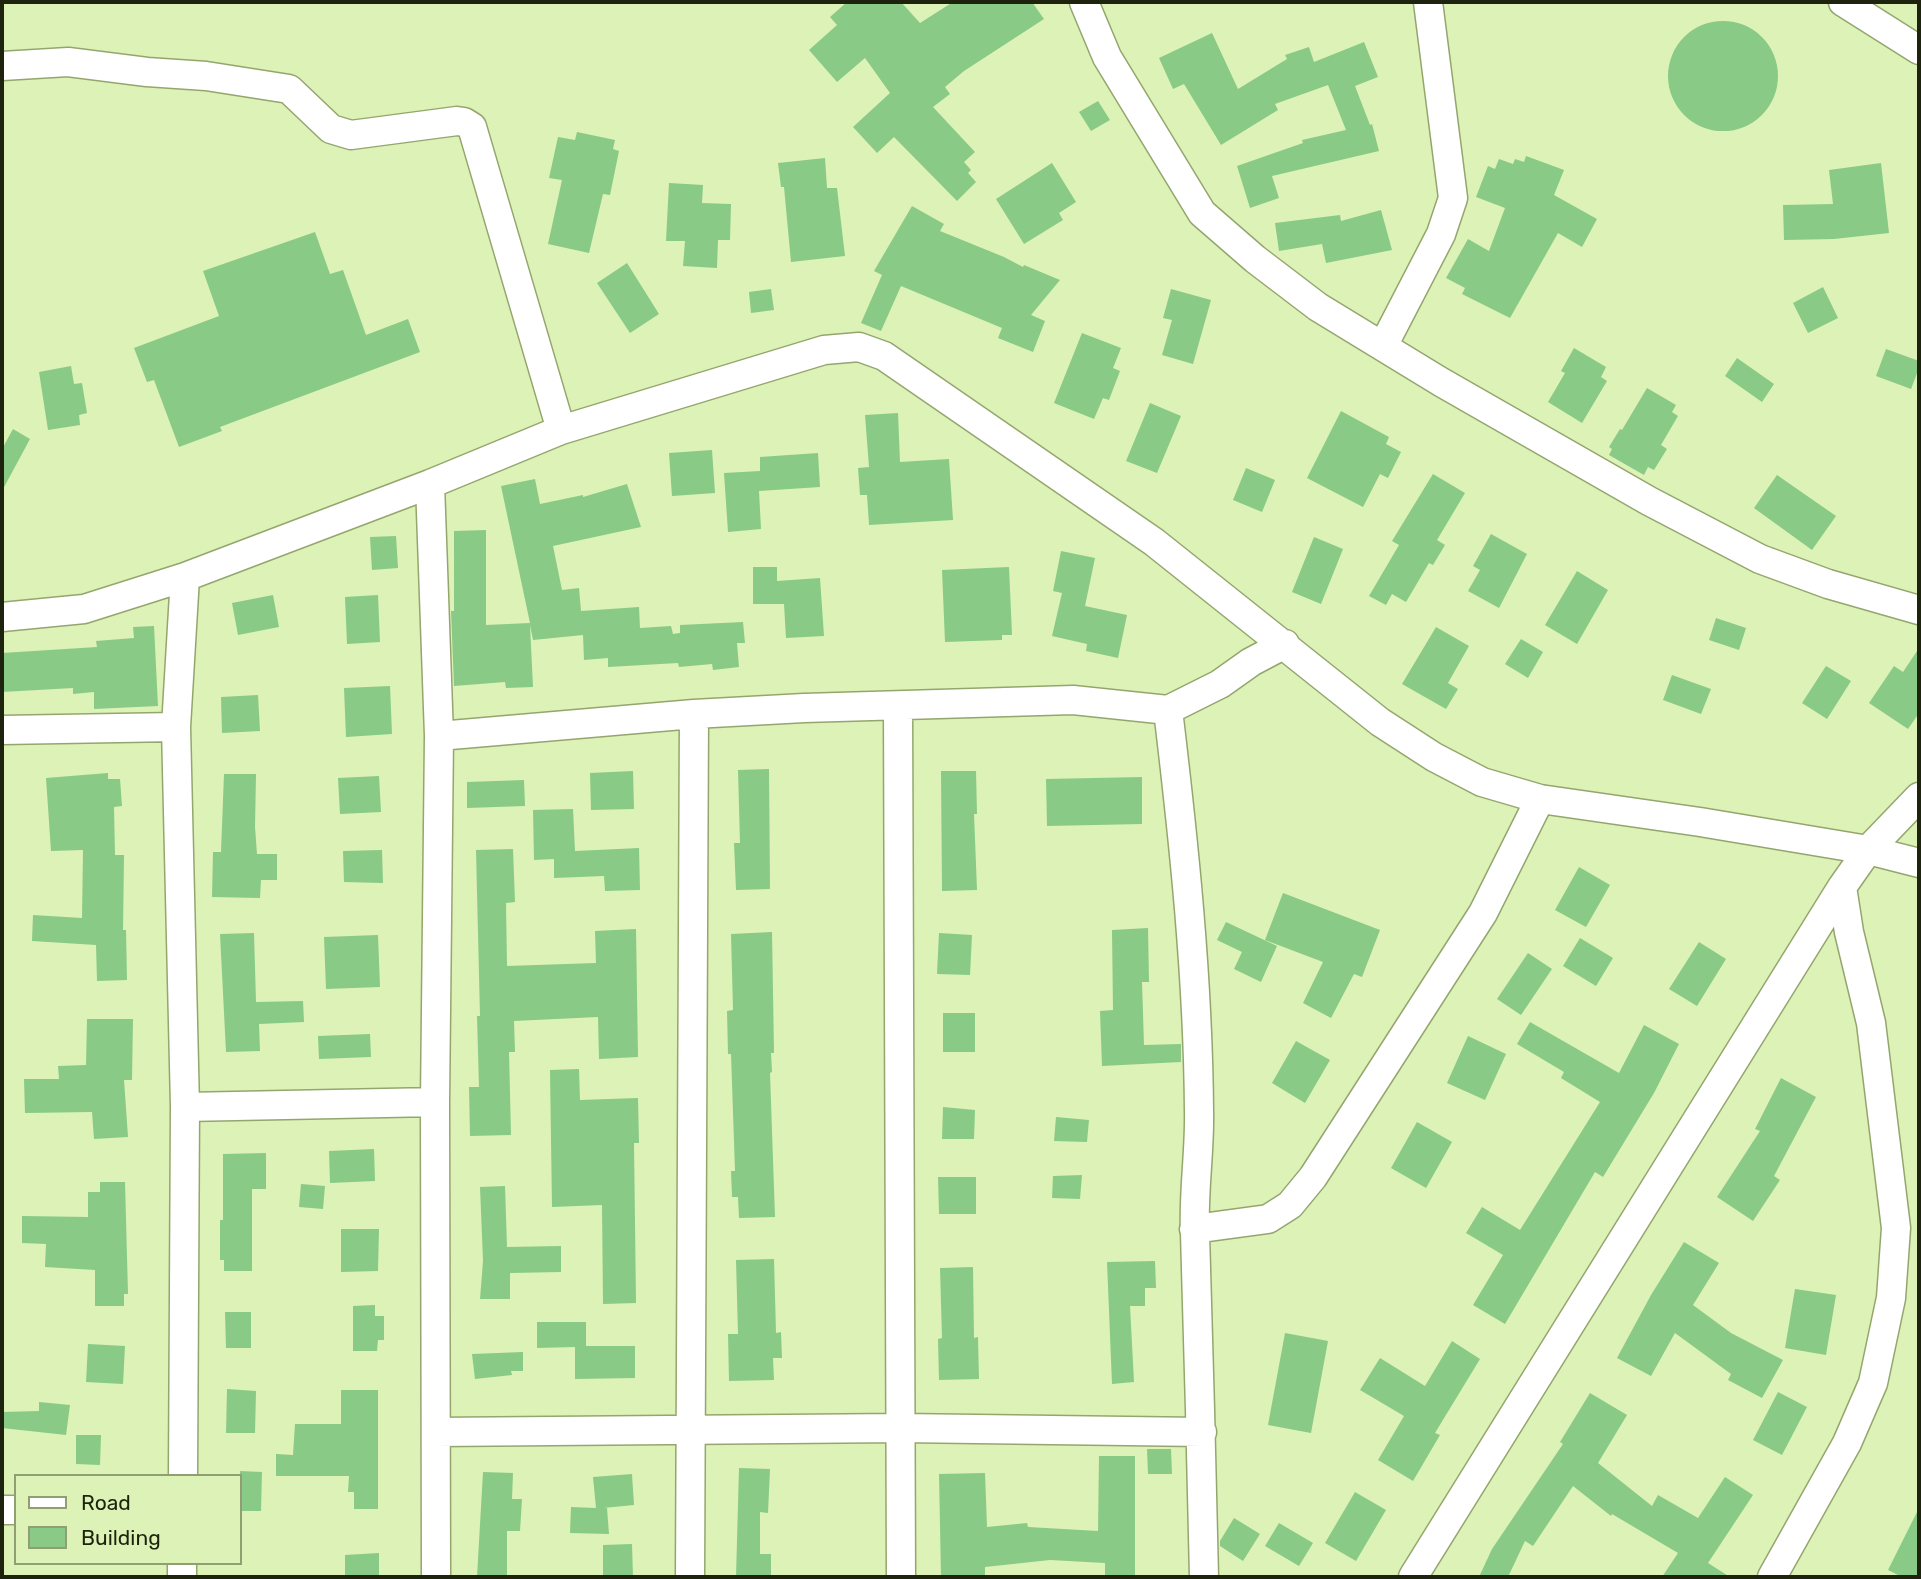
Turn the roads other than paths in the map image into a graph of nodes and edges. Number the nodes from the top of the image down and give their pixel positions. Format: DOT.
graph roads {
  1 [pos="1084,2"];
  2 [pos="1428,2"];
  3 [pos="1843,2"];
  4 [pos="1919,50"];
  5 [pos="2,66"];
  6 [pos="1383,346"];
  7 [pos="561,430"];
  8 [pos="430,484"];
  9 [pos="185,577"];
  10 [pos="1919,610"];
  11 [pos="2,617"];
  12 [pos="1285,644"];
  13 [pos="898,706"];
  14 [pos="1168,709"];
  15 [pos="694,714"];
  16 [pos="176,727"];
  17 [pos="2,730"];
  18 [pos="439,736"];
  19 [pos="1919,797"];
  20 [pos="1540,799"];
  21 [pos="1868,850"];
  22 [pos="1919,863"];
  23 [pos="1842,887"];
  24 [pos="435,1102"];
  25 [pos="185,1107"];
  26 [pos="1194,1229"];
  27 [pos="1907,1234"];
  28 [pos="901,1428"];
  29 [pos="690,1429"];
  30 [pos="436,1432"];
  31 [pos="1202,1432"];
  32 [pos="183,1474"];
  33 [pos="436,1577"];
  34 [pos="690,1577"];
  35 [pos="901,1577"];
  36 [pos="1203,1577"];
  37 [pos="1413,1577"];
  38 [pos="1772,1577"];
  1 -- 6 [label="street"];
  2 -- 6 [label="street"];
  3 -- 4 [label="street"];
  5 -- 7 [label="street"];
  6 -- 10 [label="street"];
  7 -- 8 [label="street"];
  7 -- 12 [label="street"];
  8 -- 9 [label="street"];
  8 -- 18 [label="street"];
  9 -- 11 [label="street"];
  9 -- 16 [label="street"];
  12 -- 14 [label="street"];
  12 -- 20 [label="street"];
  13 -- 14 [label="street"];
  13 -- 15 [label="street"];
  13 -- 28 [label="street"];
  14 -- 26 [label="street"];
  15 -- 18 [label="street"];
  15 -- 29 [label="street"];
  16 -- 17 [label="street"];
  16 -- 25 [label="street"];
  18 -- 24 [label="street"];
  19 -- 21 [label="street"];
  20 -- 21 [label="street"];
  20 -- 26 [label="street"];
  21 -- 22 [label="street"];
  21 -- 23 [label="street"];
  23 -- 27 [label="street"];
  23 -- 37 [label="street"];
  24 -- 25 [label="street"];
  24 -- 30 [label="street"];
  25 -- 32 [label="street"];
  26 -- 31 [label="street"];
  27 -- 38 [label="street"];
  28 -- 29 [label="street"];
  28 -- 31 [label="street"];
  28 -- 35 [label="street"];
  29 -- 30 [label="street"];
  29 -- 34 [label="street"];
  30 -- 33 [label="street"];
  31 -- 36 [label="street"];
}
